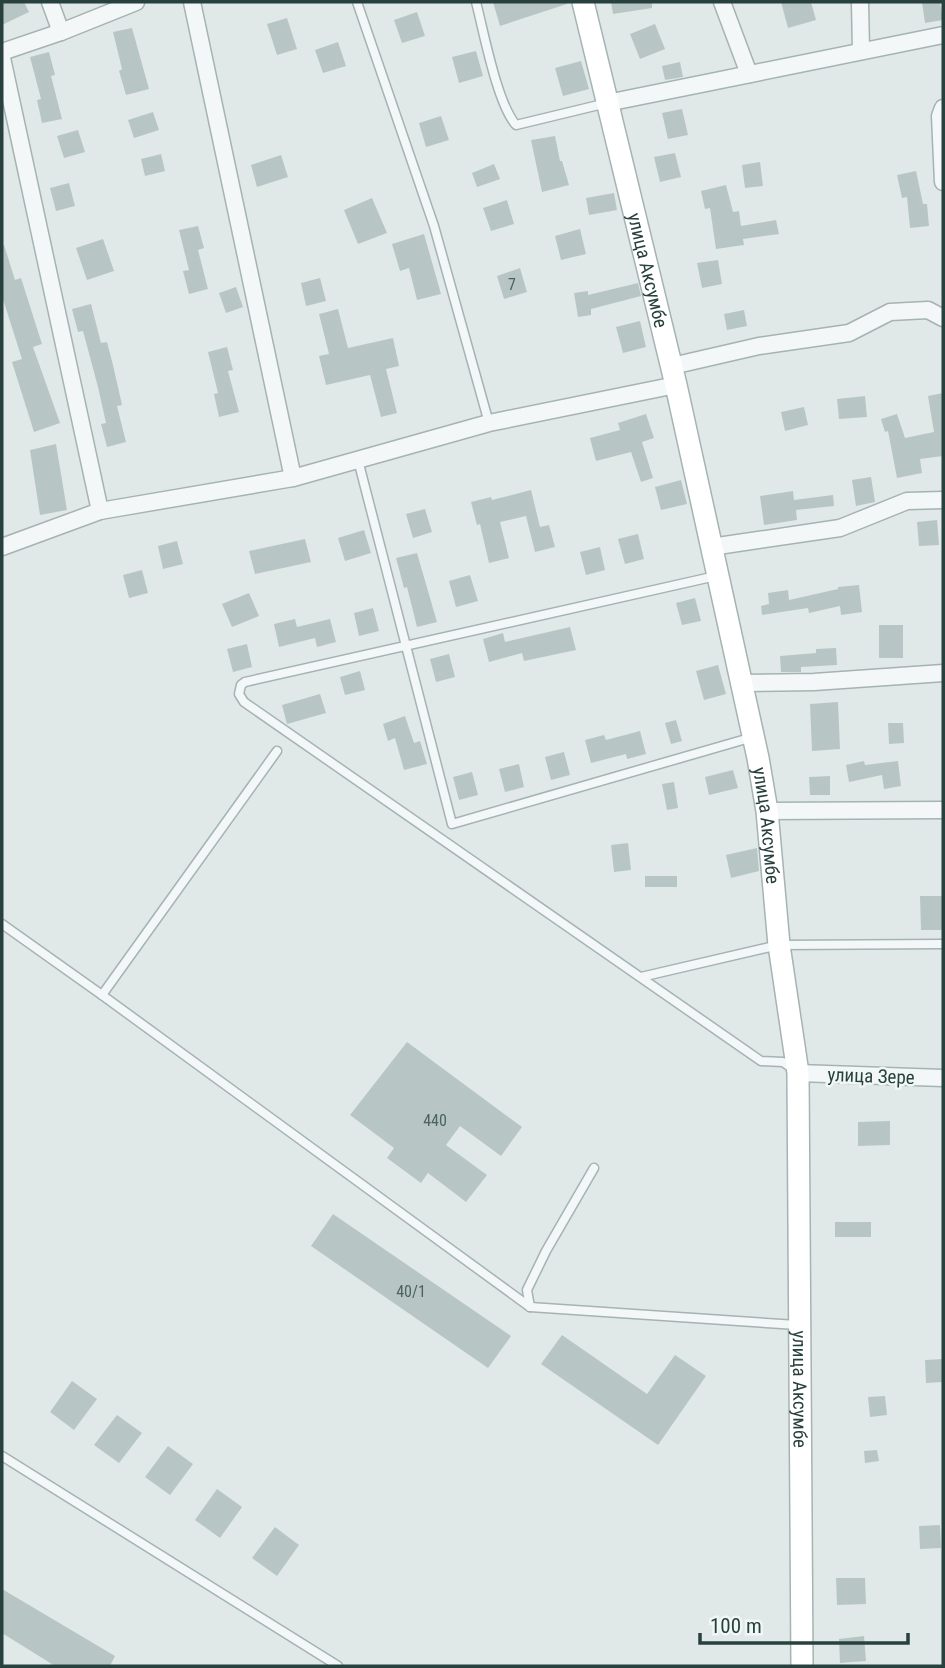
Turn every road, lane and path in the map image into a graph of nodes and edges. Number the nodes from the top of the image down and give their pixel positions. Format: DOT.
graph roads {
  1 [pos="50,2"];
  2 [pos="136,2"];
  3 [pos="192,2"];
  4 [pos="357,2"];
  5 [pos="476,2"];
  6 [pos="583,2"];
  7 [pos="722,2"];
  8 [pos="860,2"];
  9 [pos="61,32"];
  10 [pos="943,35"];
  11 [pos="860,51"];
  12 [pos="2,52"];
  13 [pos="2,58"];
  14 [pos="749,74"];
  15 [pos="607,103"];
  16 [pos="943,108"];
  17 [pos="943,182"];
  18 [pos="943,300"];
  19 [pos="936,314"];
  20 [pos="674,376"];
  21 [pos="488,424"];
  22 [pos="358,460"];
  23 [pos="293,478"];
  24 [pos="943,500"];
  25 [pos="100,511"];
  26 [pos="2,547"];
  27 [pos="711,547"];
  28 [pos="718,576"];
  29 [pos="406,647"];
  30 [pos="943,673"];
  31 [pos="741,683"];
  32 [pos="753,737"];
  33 [pos="277,751"];
  34 [pos="943,810"];
  35 [pos="767,811"];
  36 [pos="452,824"];
  37 [pos="442,840"];
  38 [pos="2,924"];
  39 [pos="943,944"];
  40 [pos="779,945"];
  41 [pos="641,978"];
  42 [pos="102,995"];
  43 [pos="798,1073"];
  44 [pos="943,1078"];
  45 [pos="594,1168"];
  46 [pos="530,1307"];
  47 [pos="800,1325"];
  48 [pos="2,1456"];
  49 [pos="338,1666"];
  50 [pos="802,1666"];
  1 -- 9 [label="street"];
  2 -- 9 [label="street"];
  3 -- 23 [label="street"];
  4 -- 21 [label="lane"];
  5 -- 15 [label="lane"];
  6 -- 15 [label="main road, улица Аксумбе"];
  7 -- 14 [label="street"];
  8 -- 11 [label="street"];
  9 -- 12 [label="street"];
  10 -- 11 [label="street"];
  11 -- 14 [label="street"];
  13 -- 25 [label="street"];
  14 -- 15 [label="street"];
  15 -- 20 [label="main road, улица Аксумбе"];
  16 -- 17 [label="street"];
  18 -- 19 [label="street"];
  19 -- 20 [label="street"];
  20 -- 21 [label="street"];
  20 -- 27 [label="main road, улица Аксумбе"];
  21 -- 22 [label="street"];
  22 -- 23 [label="street"];
  22 -- 29 [label="lane"];
  23 -- 25 [label="street"];
  24 -- 27 [label="street"];
  25 -- 26 [label="street"];
  27 -- 28 [label="main road, улица Аксумбе"];
  28 -- 29 [label="lane"];
  28 -- 31 [label="main road, улица Аксумбе"];
  29 -- 36 [label="lane"];
  29 -- 37 [label="lane"];
  30 -- 31 [label="street"];
  31 -- 32 [label="main road, улица Аксумбе"];
  32 -- 35 [label="main road, улица Аксумбе"];
  32 -- 36 [label="lane"];
  33 -- 42 [label="lane"];
  34 -- 35 [label="street"];
  35 -- 40 [label="main road, улица Аксумбе"];
  36 -- 37 [label="lane"];
  37 -- 41 [label="lane"];
  38 -- 42 [label="lane"];
  39 -- 40 [label="lane"];
  40 -- 41 [label="lane"];
  40 -- 43 [label="main road, улица Аксумбе"];
  41 -- 43 [label="lane"];
  42 -- 46 [label="lane"];
  43 -- 44 [label="street, улица Зере"];
  43 -- 47 [label="main road, улица Аксумбе"];
  45 -- 46 [label="lane"];
  46 -- 47 [label="lane"];
  47 -- 50 [label="main road, улица Аксумбе"];
  48 -- 49 [label="lane"];
}
